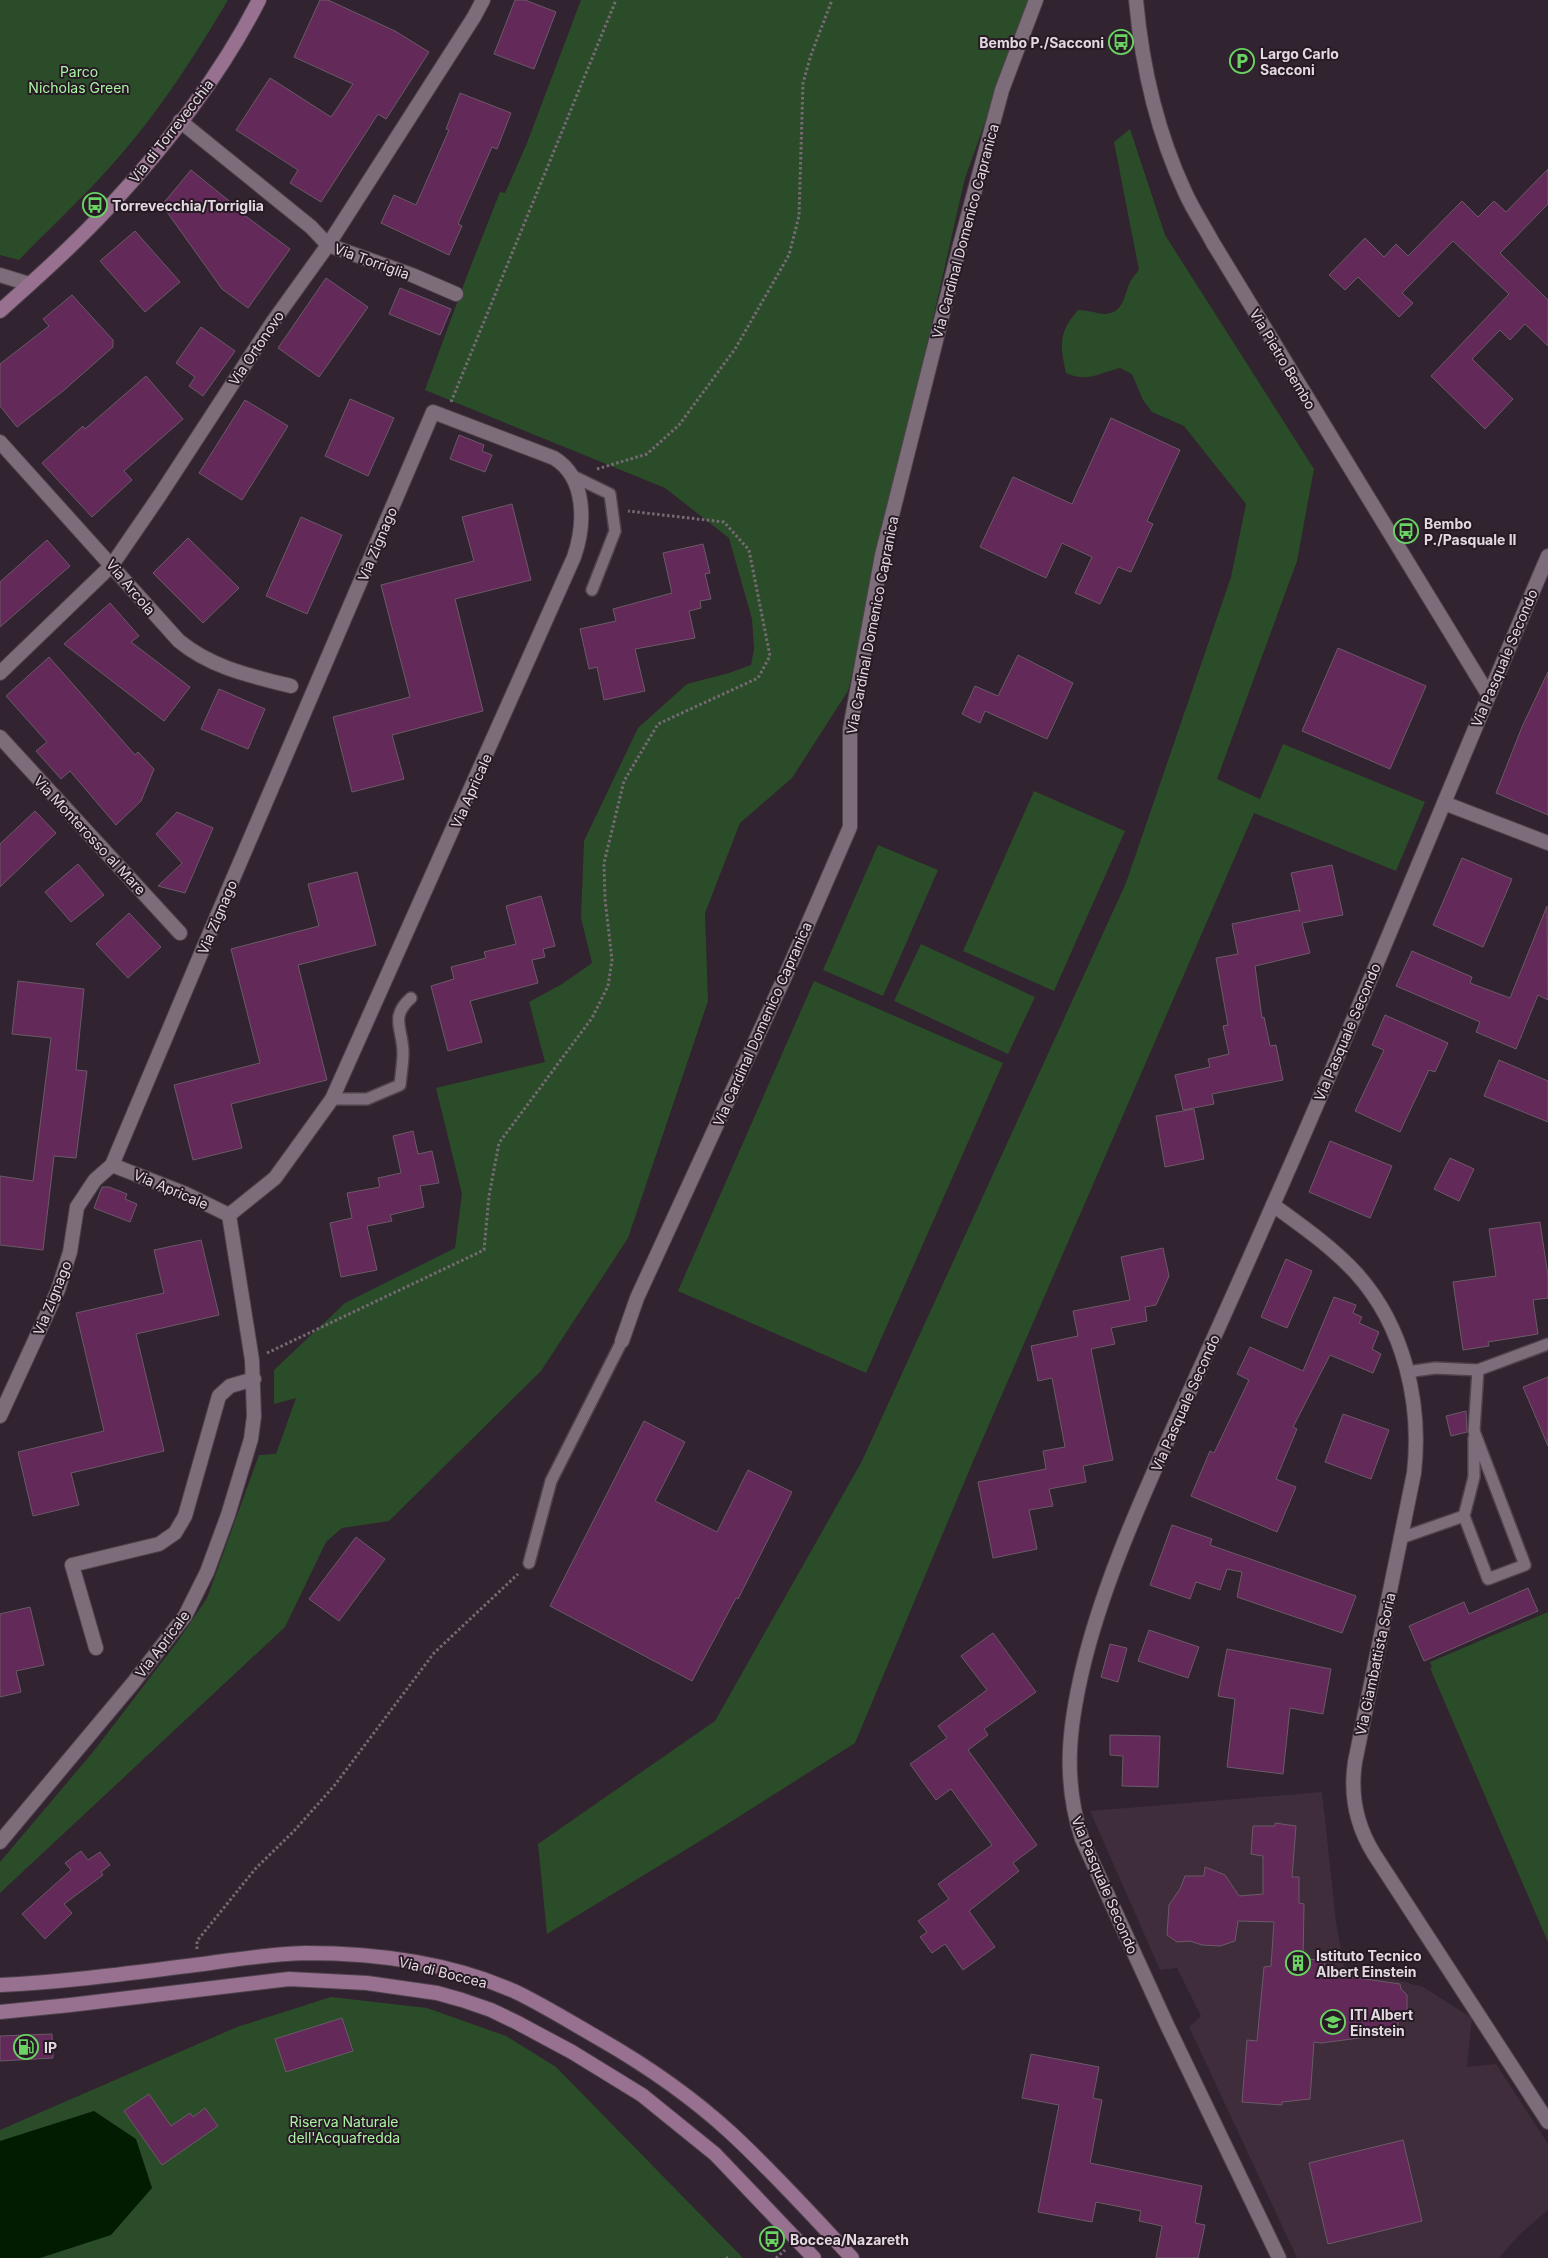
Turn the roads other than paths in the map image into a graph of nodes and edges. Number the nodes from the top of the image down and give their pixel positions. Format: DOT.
graph roads {
  1 [pos="259,0"];
  2 [pos="483,0"];
  3 [pos="1036,0"];
  4 [pos="1136,0"];
  5 [pos="180,121"];
  6 [pos="328,245"];
  7 [pos="0,275"];
  8 [pos="29,284"];
  9 [pos="456,294"];
  10 [pos="0,310"];
  11 [pos="0,442"];
  12 [pos="574,476"];
  13 [pos="1548,556"];
  14 [pos="112,564"];
  15 [pos="592,590"];
  16 [pos="0,673"];
  17 [pos="291,686"];
  18 [pos="1488,694"];
  19 [pos="0,737"];
  20 [pos="1444,803"];
  21 [pos="1548,843"];
  22 [pos="180,933"];
  23 [pos="411,998"];
  24 [pos="332,1099"];
  25 [pos="112,1166"];
  26 [pos="1273,1205"];
  27 [pos="229,1214"];
  28 [pos="622,1341"];
  29 [pos="1548,1344"];
  30 [pos="1478,1370"];
  31 [pos="1408,1372"];
  32 [pos="254,1379"];
  33 [pos="0,1416"];
  34 [pos="1474,1431"];
  35 [pos="1464,1516"];
  36 [pos="1402,1538"];
  37 [pos="529,1563"];
  38 [pos="96,1648"];
  39 [pos="0,1842"];
  40 [pos="0,1985"];
  41 [pos="0,2012"];
  42 [pos="1548,2122"];
  43 [pos="814,2258"];
  44 [pos="852,2258"];
  45 [pos="1279,2258"];
  1 -- 5 [label="main road, Via di Torrevecchia"];
  2 -- 6 [label="street, Via Ortonovo"];
  3 -- 28 [label="street, Via Cardinal Domenico Capranica"];
  4 -- 18 [label="street, Via Pietro Bembo"];
  5 -- 6 [label="street, Via Torriglia"];
  5 -- 8 [label="main road, Via di Torrevecchia"];
  6 -- 9 [label="street, Via Torriglia"];
  6 -- 14 [label="street, Via Ortonovo"];
  7 -- 8 [label="street"];
  8 -- 10 [label="main road, Via di Torrevecchia"];
  11 -- 14 [label="street, Via Arcola"];
  12 -- 15 [label="lane"];
  12 -- 24 [label="street, Via Apricale"];
  12 -- 25 [label="street, Via Zignago"];
  13 -- 18 [label="street, Via Pasquale Secondo"];
  14 -- 16 [label="street, Via Ortonovo"];
  14 -- 17 [label="street, Via Arcola"];
  18 -- 20 [label="street, Via Pasquale Secondo"];
  19 -- 22 [label="street, Via Monterosso al Mare"];
  20 -- 21 [label="street"];
  20 -- 26 [label="street, Via Pasquale Secondo"];
  23 -- 24 [label="lane"];
  24 -- 27 [label="street, Via Apricale"];
  25 -- 27 [label="street, Via Apricale"];
  25 -- 33 [label="street, Via Zignago"];
  26 -- 31 [label="street, Via Giambattista Soria"];
  26 -- 45 [label="street, Via Pasquale Secondo"];
  27 -- 32 [label="street, Via Apricale"];
  28 -- 37 [label="lane"];
  29 -- 30 [label="lane"];
  30 -- 31 [label="lane"];
  30 -- 34 [label="lane"];
  31 -- 36 [label="street, Via Giambattista Soria"];
  32 -- 38 [label="street"];
  32 -- 39 [label="street, Via Apricale"];
  34 -- 35 [label="lane"];
  34 -- 35 [label="lane"];
  35 -- 36 [label="lane"];
  36 -- 42 [label="street, Via Giambattista Soria"];
  40 -- 44 [label="main road, Via di Boccea"];
  41 -- 43 [label="main road, Via di Boccea"];
}
